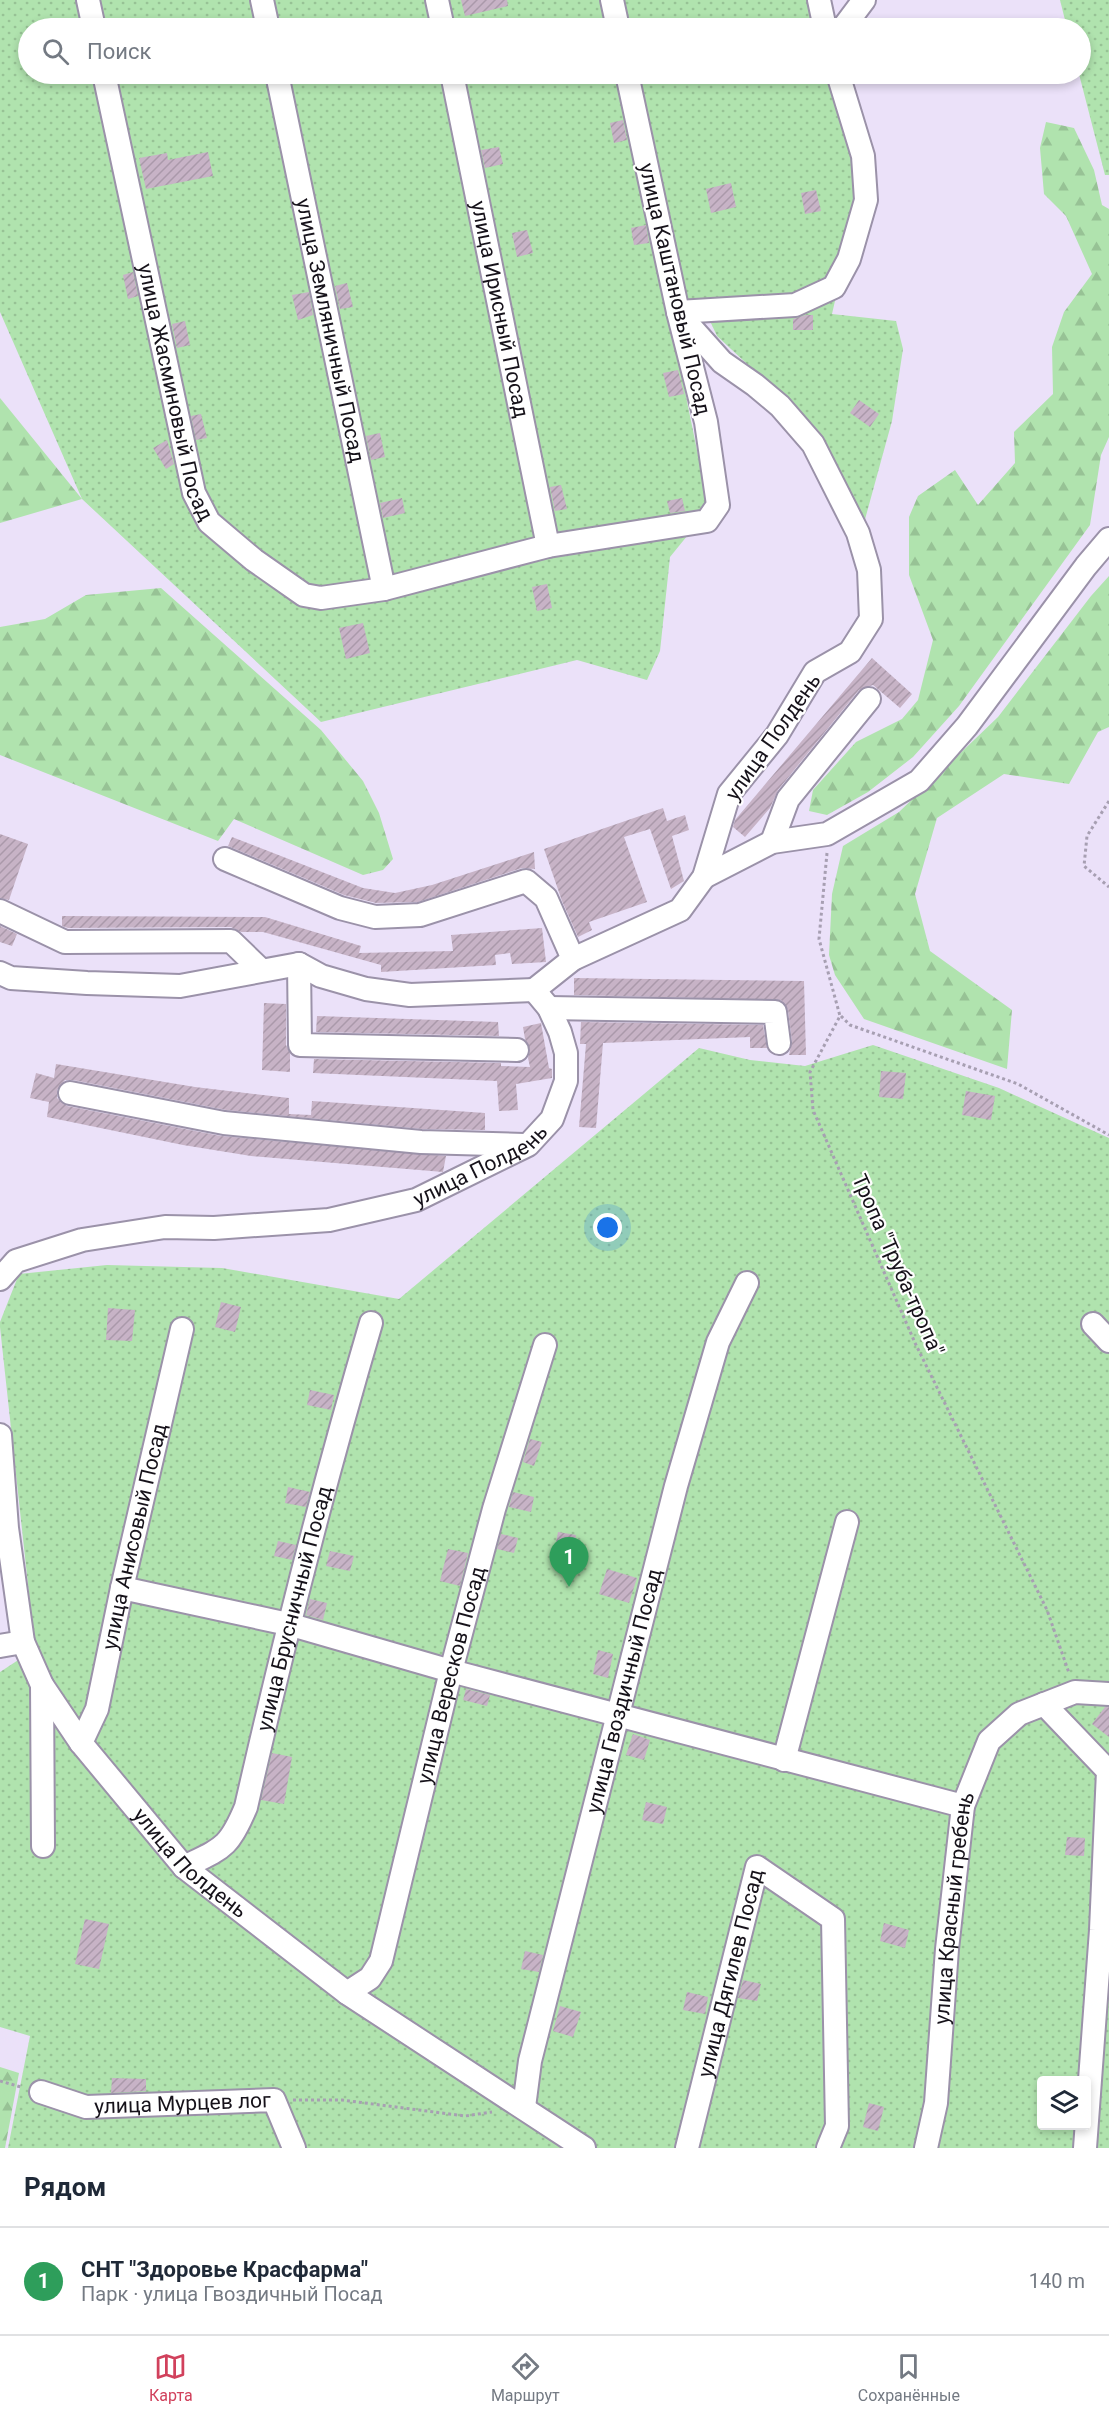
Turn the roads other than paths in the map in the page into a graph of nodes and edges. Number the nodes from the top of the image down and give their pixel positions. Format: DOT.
graph roads {
  1 [pos="88,0"];
  2 [pos="262,0"];
  3 [pos="437,0"];
  4 [pos="612,0"];
  5 [pos="819,0"];
  6 [pos="864,0"];
  7 [pos="92,18"];
  8 [pos="266,18"];
  9 [pos="441,18"];
  10 [pos="616,18"];
  11 [pos="823,18"];
  12 [pos="850,18"];
  13 [pos="106,84"];
  14 [pos="279,84"];
  15 [pos="454,84"];
  16 [pos="629,84"];
  17 [pos="841,84"];
  18 [pos="678,312"];
  19 [pos="718,505"];
  20 [pos="1109,539"];
  21 [pos="548,546"];
  22 [pos="384,589"];
  23 [pos="869,699"];
  24 [pos="772,842"];
  25 [pos="225,859"];
  26 [pos="704,877"];
  27 [pos="0,911"];
  28 [pos="573,959"];
  29 [pos="299,964"];
  30 [pos="261,970"];
  31 [pos="0,973"];
  32 [pos="534,990"];
  33 [pos="549,1008"];
  34 [pos="779,1043"];
  35 [pos="517,1050"];
  36 [pos="70,1093"];
  37 [pos="528,1145"];
  38 [pos="8,1257"];
  39 [pos="0,1278"];
  40 [pos="747,1283"];
  41 [pos="371,1323"];
  42 [pos="1093,1324"];
  43 [pos="182,1329"];
  44 [pos="1109,1341"];
  45 [pos="545,1345"];
  46 [pos="0,1435"];
  47 [pos="847,1522"];
  48 [pos="122,1588"];
  49 [pos="288,1624"];
  50 [pos="23,1642"];
  51 [pos="0,1646"];
  52 [pos="451,1671"];
  53 [pos="42,1685"];
  54 [pos="1109,1694"];
  55 [pos="1044,1704"];
  56 [pos="617,1714"];
  57 [pos="81,1743"];
  58 [pos="784,1760"];
  59 [pos="1109,1771"];
  60 [pos="963,1806"];
  61 [pos="43,1846"];
  62 [pos="184,1867"];
  63 [pos="347,1993"];
  64 [pos="41,2092"];
  65 [pos="524,2107"];
  66 [pos="294,2148"];
  67 [pos="584,2148"];
  68 [pos="687,2148"];
  69 [pos="828,2148"];
  70 [pos="926,2148"];
  71 [pos="1085,2148"];
  1 -- 7 [label="street"];
  2 -- 8 [label="street"];
  3 -- 9 [label="street"];
  4 -- 10 [label="street"];
  5 -- 11 [label="street"];
  6 -- 12 [label="street"];
  13 -- 22 [label="street, улица Жасминовый Посад"];
  14 -- 22 [label="street, улица Земляничный Посад"];
  15 -- 21 [label="street, улица Ирисный Посад"];
  16 -- 18 [label="street, улица Каштановый Посад"];
  17 -- 18 [label="street"];
  18 -- 19 [label="street, улица Каштановый Посад"];
  18 -- 26 [label="street, улица Полдень"];
  19 -- 21 [label="street, улица Жасминовый Посад"];
  20 -- 24 [label="street"];
  21 -- 22 [label="street, улица Жасминовый Посад"];
  23 -- 24 [label="street"];
  24 -- 26 [label="street"];
  25 -- 28 [label="street"];
  26 -- 28 [label="street, улица Полдень"];
  27 -- 30 [label="street"];
  28 -- 32 [label="street, улица Полдень"];
  29 -- 30 [label="street"];
  29 -- 32 [label="street"];
  29 -- 35 [label="street"];
  30 -- 31 [label="street"];
  32 -- 33 [label="street, улица Полдень"];
  33 -- 34 [label="street"];
  33 -- 37 [label="street, улица Полдень"];
  36 -- 37 [label="street"];
  37 -- 38 [label="street, улица Полдень"];
  38 -- 39 [label="street, улица Полдень"];
  40 -- 56 [label="street, улица Гвоздичный Посад"];
  41 -- 49 [label="street, улица Брусничный Посад"];
  42 -- 44 [label="street"];
  43 -- 48 [label="street, улица Анисовый Посад"];
  45 -- 52 [label="street, улица Вересков Посад"];
  46 -- 50 [label="street, улица Полдень"];
  47 -- 58 [label="street"];
  48 -- 49 [label="street"];
  48 -- 57 [label="street, улица Анисовый Посад"];
  49 -- 52 [label="street"];
  49 -- 62 [label="street, улица Брусничный Посад"];
  50 -- 51 [label="street"];
  50 -- 53 [label="street, улица Полдень"];
  52 -- 56 [label="street"];
  52 -- 63 [label="street, улица Вересков Посад"];
  53 -- 57 [label="street, улица Полдень"];
  53 -- 61 [label="street"];
  54 -- 55 [label="street, улица Красный гребень"];
  55 -- 59 [label="street"];
  55 -- 60 [label="street, улица Красный гребень"];
  56 -- 58 [label="street"];
  56 -- 65 [label="street, улица Гвоздичный Посад"];
  57 -- 62 [label="street, улица Полдень"];
  58 -- 60 [label="street"];
  59 -- 71 [label="street"];
  60 -- 70 [label="street, улица Красный гребень"];
  62 -- 63 [label="street, улица Полдень"];
  63 -- 65 [label="street, улица Полдень"];
  64 -- 66 [label="street, улица Мурцев лог"];
  65 -- 67 [label="street, улица Полдень"];
  68 -- 69 [label="street, улица Дягилев Посад"];
}
